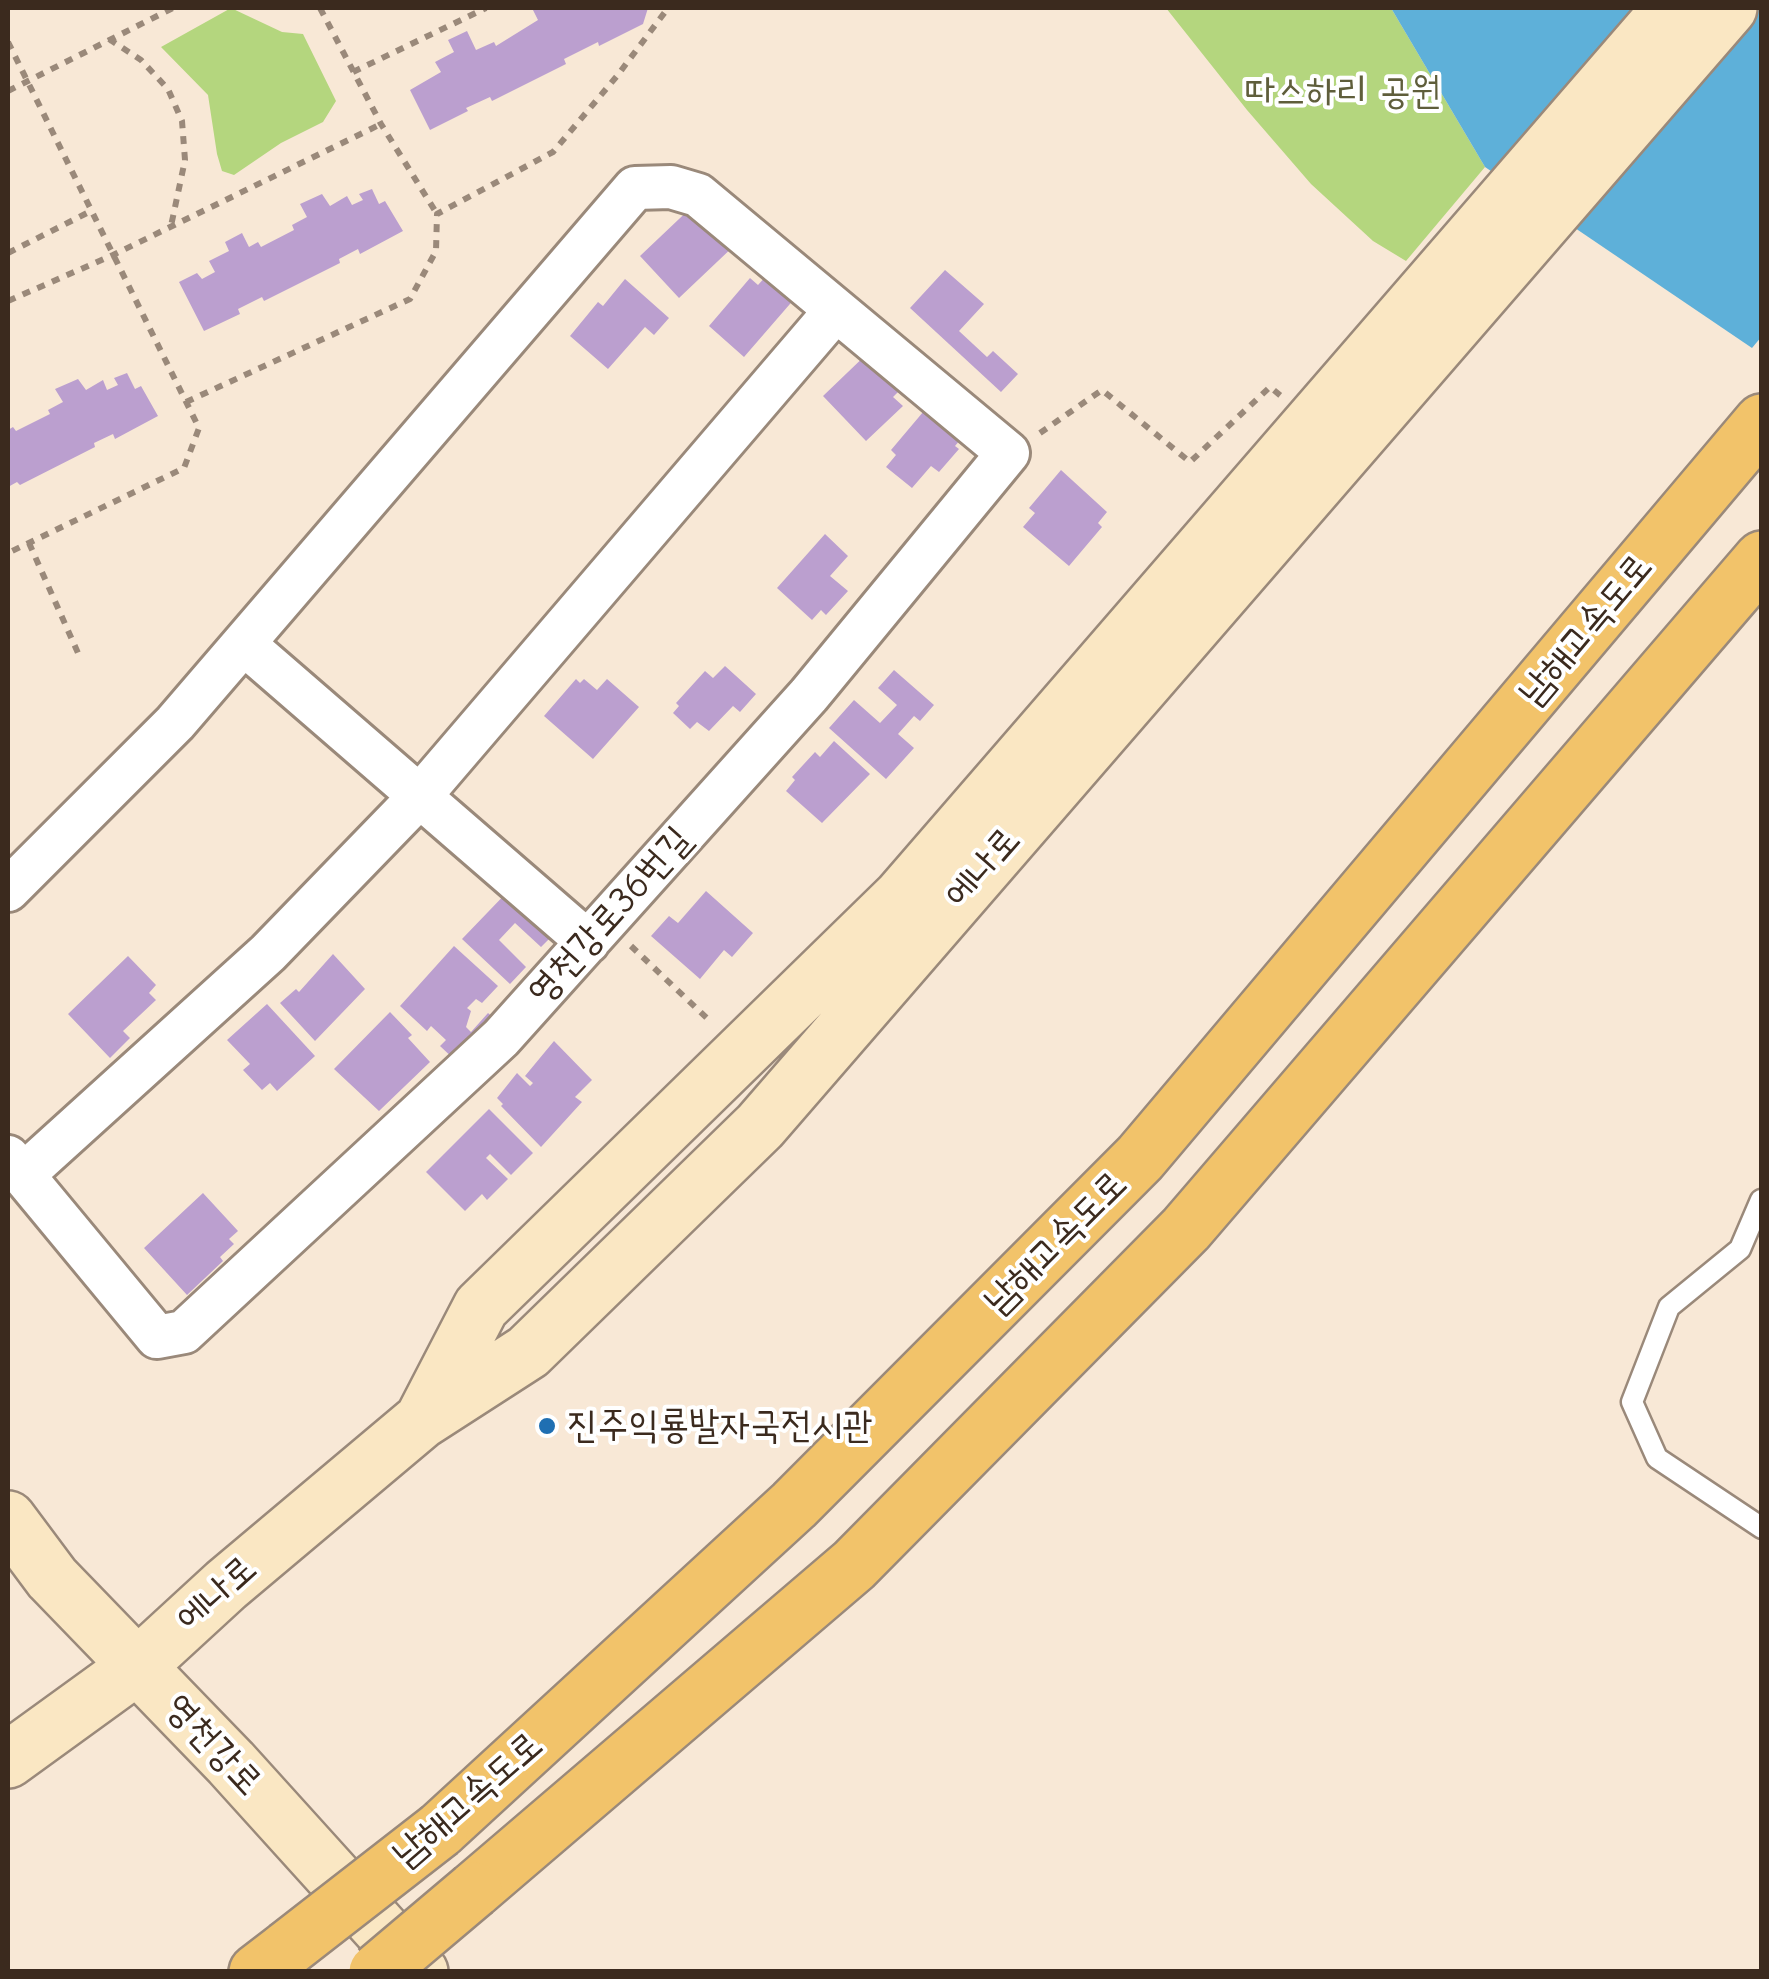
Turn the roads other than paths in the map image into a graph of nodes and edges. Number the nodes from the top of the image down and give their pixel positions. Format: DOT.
graph roads {
  1 [pos="1670,8"];
  2 [pos="1729,8"];
  3 [pos="1484,256"];
  4 [pos="836,310"];
  5 [pos="1762,422"];
  6 [pos="1762,559"];
  7 [pos="244,644"];
  8 [pos="420,796"];
  9 [pos="8,890"];
  10 [pos="596,932"];
  11 [pos="16,1165"];
  12 [pos="1761,1200"];
  13 [pos="8,1519"];
  14 [pos="1762,1528"];
  15 [pos="139,1665"];
  16 [pos="8,1760"];
  17 [pos="272,1960"];
  18 [pos="378,1972"];
  19 [pos="420,1972"];
  1 -- 3 [label="street"];
  2 -- 3 [label="street"];
  3 -- 15 [label="street, 에나로"];
  4 -- 7 [label="street"];
  4 -- 8 [label="street, 영천강로36번길"];
  4 -- 10 [label="street, 영천강로36번길"];
  5 -- 17 [label="highway, 남해고속도로, bridge"];
  6 -- 18 [label="highway, 남해고속도로, bridge"];
  7 -- 8 [label="street"];
  7 -- 9 [label="street"];
  8 -- 10 [label="street"];
  8 -- 11 [label="street, 영천강로36번길"];
  10 -- 11 [label="street, 영천강로36번길"];
  12 -- 14 [label="lane"];
  13 -- 15 [label="street, 영천강로"];
  15 -- 16 [label="street, 에나로"];
  15 -- 19 [label="street, 영천강로"];
}
